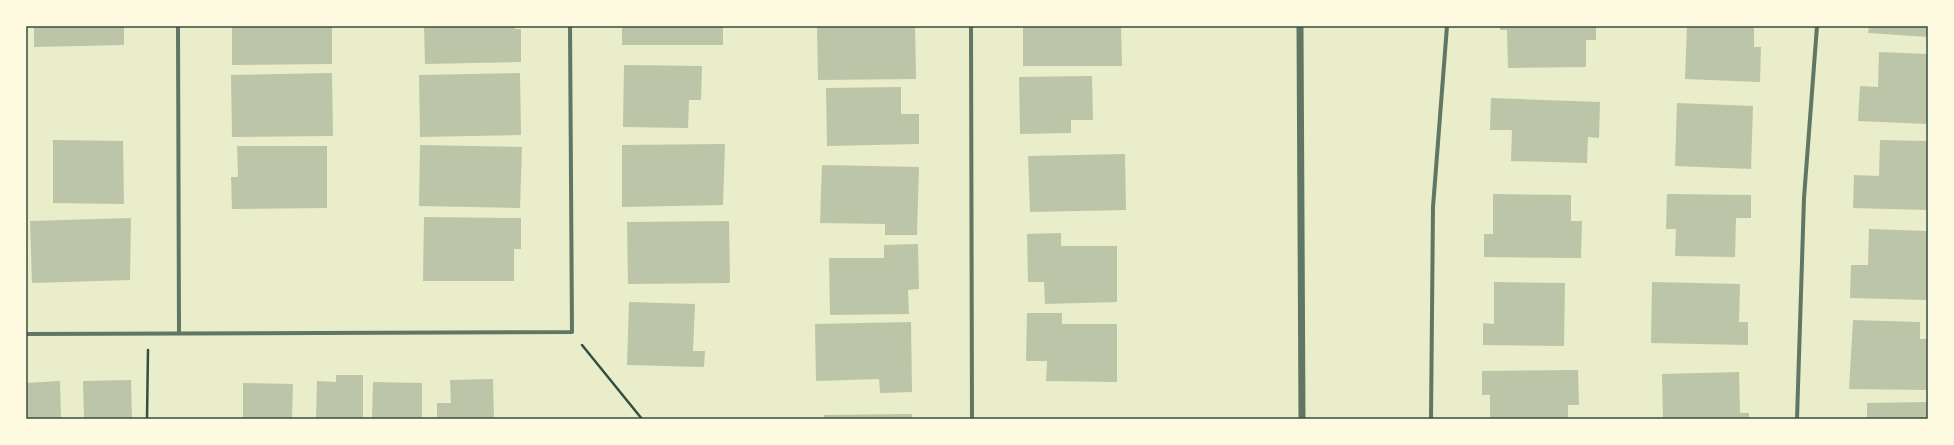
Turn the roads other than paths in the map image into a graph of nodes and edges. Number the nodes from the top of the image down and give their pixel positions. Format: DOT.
graph roads {
  1 [pos="178,26"];
  2 [pos="570,26"];
  3 [pos="971,26"];
  4 [pos="1300,26"];
  5 [pos="1447,26"];
  6 [pos="1817,26"];
  7 [pos="179,332"];
  8 [pos="26,334"];
  9 [pos="972,419"];
  10 [pos="1302,419"];
  11 [pos="1430,419"];
  12 [pos="1797,419"];
  1 -- 7 [label="street"];
  2 -- 7 [label="street"];
  3 -- 9 [label="street"];
  4 -- 10 [label="street"];
  5 -- 11 [label="street"];
  6 -- 12 [label="street"];
  7 -- 8 [label="street"];
}
